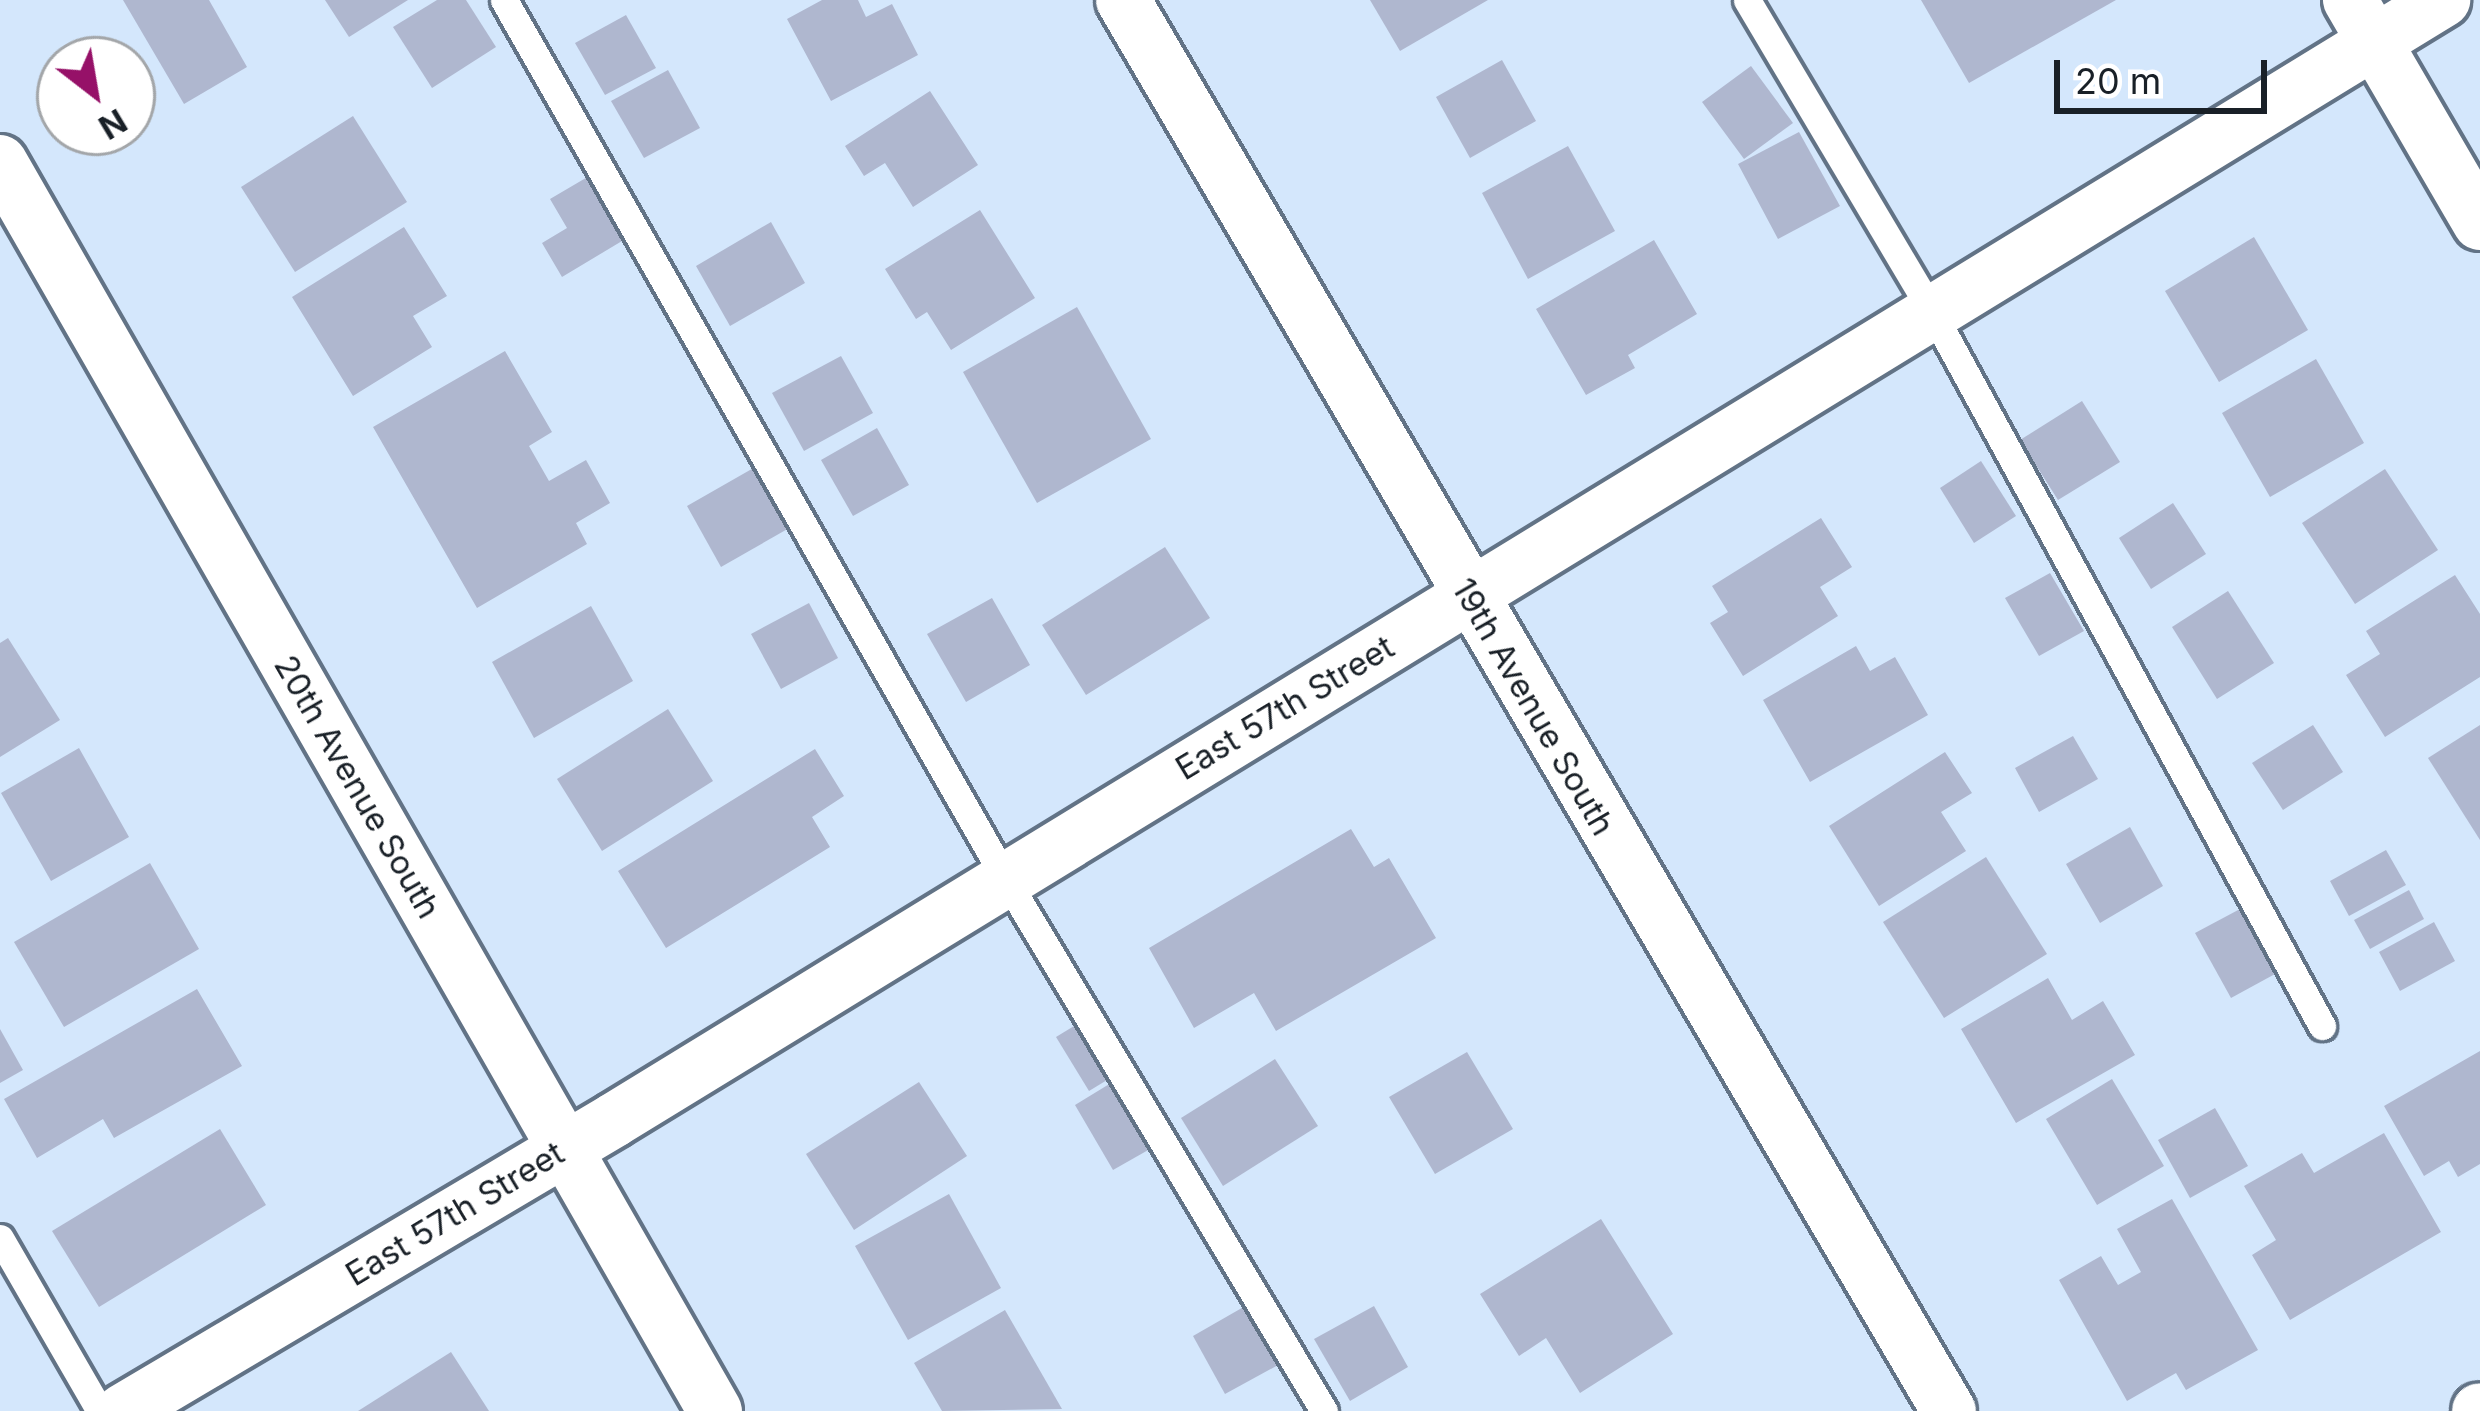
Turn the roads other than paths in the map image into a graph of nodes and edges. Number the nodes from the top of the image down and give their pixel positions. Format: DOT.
graph roads {
  1 [pos="504,0"];
  2 [pos="1124,0"];
  3 [pos="1747,0"];
  4 [pos="2444,0"];
  5 [pos="2362,21"];
  6 [pos="0,162"];
  7 [pos="2480,224"];
  8 [pos="1931,310"];
  9 [pos="1468,596"];
  10 [pos="1005,878"];
  11 [pos="2322,1026"];
  12 [pos="564,1150"];
  13 [pos="0,1238"];
  14 [pos="100,1411"];
  15 [pos="123,1411"];
  16 [pos="715,1411"];
  17 [pos="1324,1411"];
  18 [pos="1949,1411"];
  1 -- 10 [label="lane"];
  2 -- 9 [label="street, 19th Avenue South"];
  3 -- 8 [label="lane"];
  4 -- 5 [label="street, East 57th Street"];
  5 -- 7 [label="street"];
  5 -- 8 [label="street, East 57th Street"];
  6 -- 12 [label="street, 20th Avenue South"];
  8 -- 9 [label="street, East 57th Street"];
  8 -- 11 [label="lane"];
  9 -- 10 [label="street, East 57th Street"];
  9 -- 18 [label="street, 19th Avenue South"];
  10 -- 12 [label="street, East 57th Street"];
  10 -- 17 [label="lane"];
  12 -- 15 [label="street, East 57th Street"];
  12 -- 16 [label="street, 20th Avenue South"];
  13 -- 14 [label="lane"];
}
